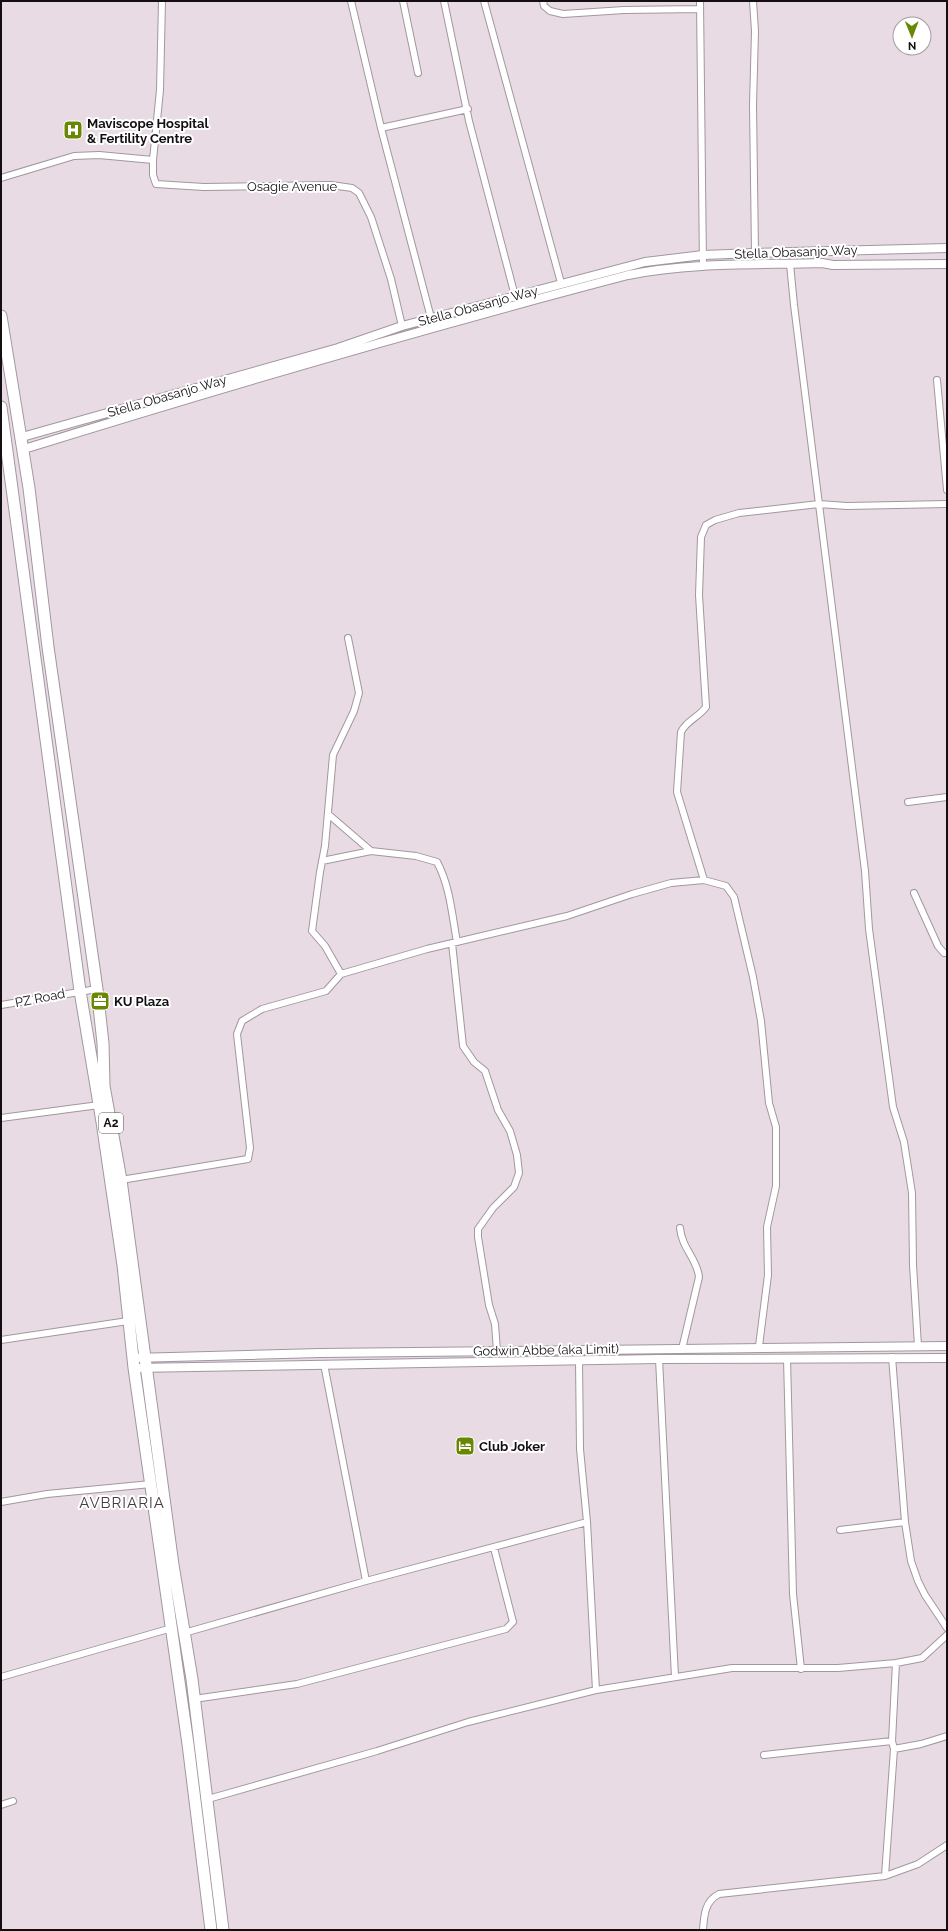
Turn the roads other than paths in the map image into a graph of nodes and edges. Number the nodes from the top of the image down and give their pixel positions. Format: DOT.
graph roads {
  1 [pos="162,1"];
  2 [pos="351,1"];
  3 [pos="403,1"];
  4 [pos="444,1"];
  5 [pos="484,1"];
  6 [pos="543,1"];
  7 [pos="700,1"];
  8 [pos="753,1"];
  9 [pos="700,9"];
  10 [pos="418,73"];
  11 [pos="468,109"];
  12 [pos="381,128"];
  13 [pos="153,160"];
  14 [pos="1,178"];
  15 [pos="947,248"];
  16 [pos="755,253"];
  17 [pos="703,255"];
  18 [pos="790,264"];
  19 [pos="947,264"];
  20 [pos="703,266"];
  21 [pos="561,283"];
  22 [pos="515,296"];
  23 [pos="1,316"];
  24 [pos="431,318"];
  25 [pos="402,326"];
  26 [pos="937,380"];
  27 [pos="1,407"];
  28 [pos="2,422"];
  29 [pos="22,437"];
  30 [pos="24,449"];
  31 [pos="947,490"];
  32 [pos="819,504"];
  33 [pos="947,504"];
  34 [pos="348,638"];
  35 [pos="947,797"];
  36 [pos="908,802"];
  37 [pos="328,814"];
  38 [pos="371,851"];
  39 [pos="322,861"];
  40 [pos="704,880"];
  41 [pos="914,893"];
  42 [pos="454,943"];
  43 [pos="947,953"];
  44 [pos="341,974"];
  45 [pos="97,989"];
  46 [pos="80,991"];
  47 [pos="1,1005"];
  48 [pos="99,1105"];
  49 [pos="1,1118"];
  50 [pos="121,1180"];
  51 [pos="680,1228"];
  52 [pos="128,1321"];
  53 [pos="1,1340"];
  54 [pos="760,1346"];
  55 [pos="918,1346"];
  56 [pos="947,1346"];
  57 [pos="682,1349"];
  58 [pos="497,1351"];
  59 [pos="145,1357"];
  60 [pos="892,1357"];
  61 [pos="787,1358"];
  62 [pos="947,1358"];
  63 [pos="659,1359"];
  64 [pos="579,1360"];
  65 [pos="133,1363"];
  66 [pos="324,1364"];
  67 [pos="146,1368"];
  68 [pos="150,1484"];
  69 [pos="1,1502"];
  70 [pos="587,1522"];
  71 [pos="905,1522"];
  72 [pos="840,1530"];
  73 [pos="494,1548"];
  74 [pos="366,1581"];
  75 [pos="172,1628"];
  76 [pos="947,1628"];
  77 [pos="184,1633"];
  78 [pos="947,1635"];
  79 [pos="896,1663"];
  80 [pos="801,1669"];
  81 [pos="1,1677"];
  82 [pos="675,1677"];
  83 [pos="596,1690"];
  84 [pos="194,1699"];
  85 [pos="947,1736"];
  86 [pos="892,1741"];
  87 [pos="894,1749"];
  88 [pos="764,1755"];
  89 [pos="208,1799"];
  90 [pos="13,1801"];
  91 [pos="1,1805"];
  92 [pos="947,1844"];
  93 [pos="885,1876"];
  94 [pos="211,1930"];
  95 [pos="223,1930"];
  96 [pos="703,1930"];
  1 -- 13 [label="street"];
  2 -- 12 [label="street"];
  3 -- 10 [label="street"];
  4 -- 11 [label="street"];
  5 -- 21 [label="street"];
  6 -- 9 [label="street"];
  7 -- 9 [label="street"];
  8 -- 16 [label="street"];
  9 -- 17 [label="street"];
  11 -- 12 [label="street"];
  11 -- 22 [label="street"];
  12 -- 24 [label="street"];
  13 -- 14 [label="street"];
  13 -- 25 [label="street, Osagie Avenue"];
  15 -- 16 [label="street, Stella Obasanjo Way"];
  16 -- 17 [label="street, Stella Obasanjo Way"];
  17 -- 20 [label="street"];
  17 -- 21 [label="street, Stella Obasanjo Way"];
  18 -- 19 [label="street"];
  18 -- 20 [label="street"];
  18 -- 32 [label="street"];
  20 -- 30 [label="street"];
  21 -- 22 [label="street, Stella Obasanjo Way"];
  22 -- 24 [label="street, Stella Obasanjo Way"];
  23 -- 29 [label="highway, A2"];
  24 -- 25 [label="street, Stella Obasanjo Way"];
  25 -- 29 [label="street, Stella Obasanjo Way"];
  26 -- 31 [label="street"];
  27 -- 28 [label="highway, A2"];
  28 -- 46 [label="highway, A2"];
  29 -- 30 [label="highway, A2"];
  30 -- 45 [label="highway, A2"];
  32 -- 33 [label="street"];
  32 -- 40 [label="street"];
  32 -- 55 [label="street"];
  34 -- 37 [label="street"];
  35 -- 36 [label="street"];
  37 -- 38 [label="street"];
  37 -- 39 [label="street"];
  38 -- 39 [label="street"];
  38 -- 42 [label="street"];
  39 -- 44 [label="street"];
  40 -- 42 [label="street"];
  40 -- 54 [label="street"];
  41 -- 43 [label="street"];
  42 -- 44 [label="street"];
  42 -- 58 [label="street"];
  44 -- 50 [label="street"];
  45 -- 46 [label="street, PZ Road"];
  45 -- 50 [label="highway, A2"];
  46 -- 47 [label="street, PZ Road"];
  46 -- 48 [label="highway, A2"];
  48 -- 49 [label="street"];
  48 -- 52 [label="highway, A2"];
  50 -- 59 [label="highway, A2"];
  51 -- 57 [label="street"];
  52 -- 53 [label="street"];
  52 -- 65 [label="highway, A2"];
  54 -- 55 [label="street, Godwin Abbe (aka Limit)"];
  54 -- 57 [label="street, Godwin Abbe (aka Limit)"];
  55 -- 56 [label="street, Godwin Abbe (aka Limit)"];
  57 -- 58 [label="street, Godwin Abbe (aka Limit)"];
  58 -- 59 [label="street, Godwin Abbe (aka Limit)"];
  59 -- 65 [label="street, Godwin Abbe (aka Limit)"];
  59 -- 67 [label="highway, A2"];
  60 -- 61 [label="street, Godwin Abbe (aka Limit)"];
  60 -- 62 [label="street, Godwin Abbe (aka Limit)"];
  60 -- 71 [label="street"];
  61 -- 63 [label="street, Godwin Abbe (aka Limit)"];
  61 -- 80 [label="street"];
  63 -- 64 [label="street, Godwin Abbe (aka Limit)"];
  63 -- 82 [label="street"];
  64 -- 66 [label="street, Godwin Abbe (aka Limit)"];
  64 -- 70 [label="street"];
  65 -- 67 [label="street, Godwin Abbe (aka Limit)"];
  65 -- 68 [label="highway, A2"];
  66 -- 67 [label="street, Godwin Abbe (aka Limit)"];
  66 -- 74 [label="street"];
  67 -- 77 [label="highway, A2"];
  68 -- 69 [label="street"];
  68 -- 75 [label="highway, A2"];
  70 -- 73 [label="street"];
  70 -- 83 [label="street"];
  71 -- 72 [label="street"];
  71 -- 76 [label="street"];
  73 -- 74 [label="street"];
  73 -- 84 [label="street"];
  74 -- 77 [label="street"];
  75 -- 81 [label="street"];
  75 -- 94 [label="highway, A2"];
  77 -- 84 [label="highway, A2"];
  78 -- 79 [label="street"];
  79 -- 80 [label="street"];
  79 -- 86 [label="street"];
  80 -- 82 [label="street"];
  82 -- 83 [label="street"];
  83 -- 89 [label="street"];
  84 -- 89 [label="highway, A2"];
  85 -- 87 [label="street"];
  86 -- 87 [label="street"];
  86 -- 88 [label="street"];
  87 -- 93 [label="street"];
  89 -- 95 [label="highway, A2"];
  90 -- 91 [label="street"];
  92 -- 93 [label="street"];
  93 -- 96 [label="street"];
}
